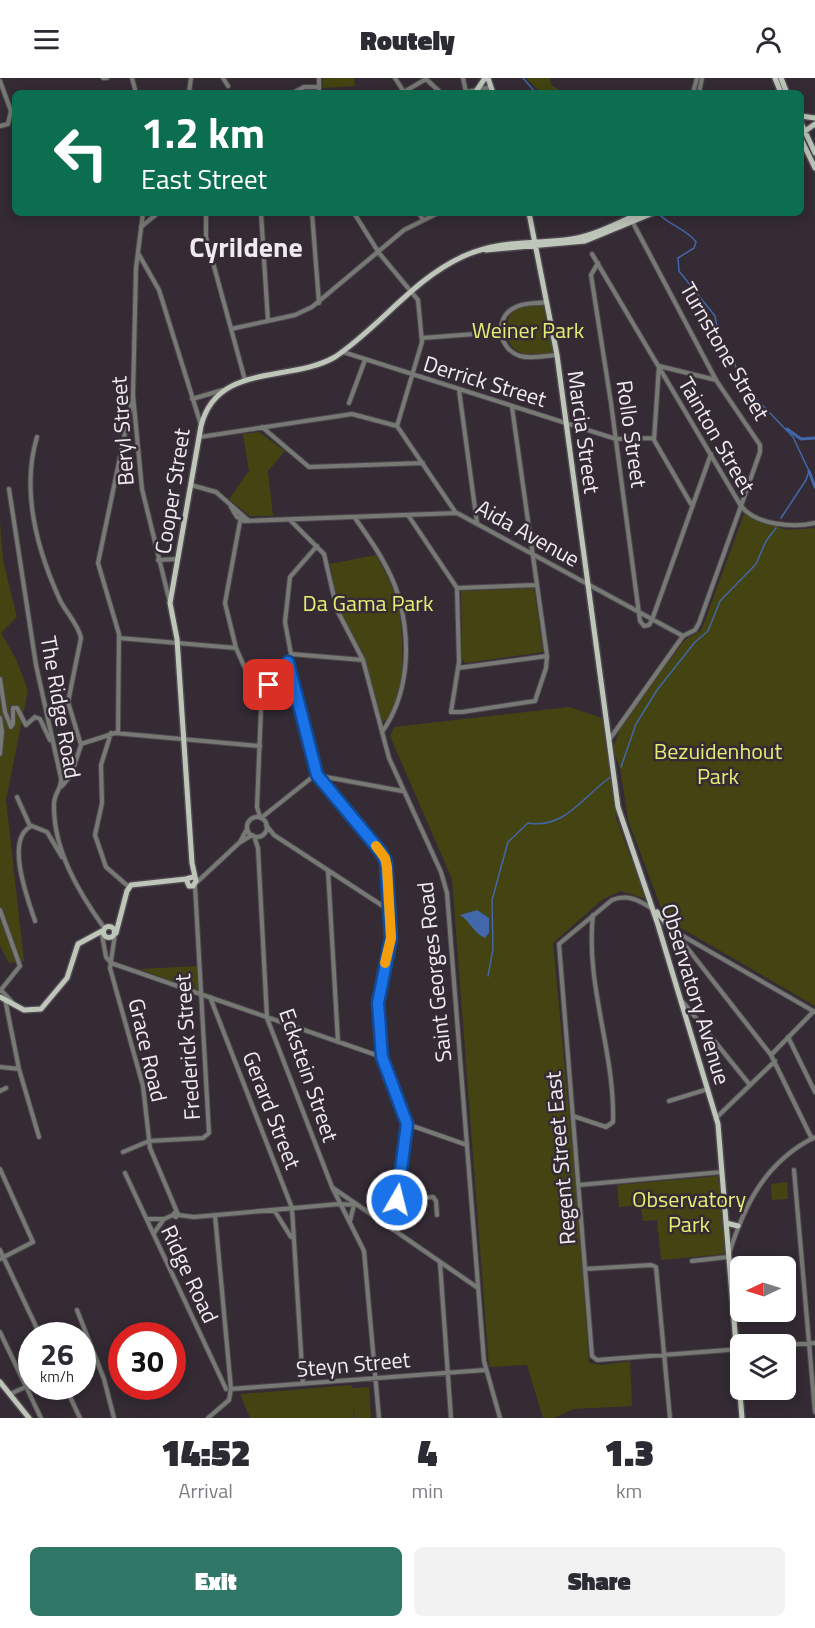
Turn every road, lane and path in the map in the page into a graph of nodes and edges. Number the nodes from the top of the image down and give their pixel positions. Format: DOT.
graph roads {
  1 [pos="223,78"];
  2 [pos="320,78"];
  3 [pos="425,78"];
  4 [pos="486,78"];
  5 [pos="0,81"];
  6 [pos="228,86"];
  7 [pos="319,87"];
  8 [pos="298,90"];
  9 [pos="406,90"];
  10 [pos="438,90"];
  11 [pos="478,90"];
  12 [pos="492,90"];
  13 [pos="815,124"];
  14 [pos="0,126"];
  15 [pos="804,136"];
  16 [pos="804,138"];
  17 [pos="804,140"];
  18 [pos="815,153"];
  19 [pos="815,168"];
  20 [pos="143,216"];
  21 [pos="154,216"];
  22 [pos="206,216"];
  23 [pos="261,216"];
  24 [pos="312,216"];
  25 [pos="356,216"];
  26 [pos="421,216"];
  27 [pos="432,216"];
  28 [pos="530,216"];
  29 [pos="641,216"];
  30 [pos="423,220"];
  31 [pos="631,220"];
  32 [pos="141,227"];
  33 [pos="534,229"];
  34 [pos="547,240"];
  35 [pos="537,243"];
  36 [pos="377,251"];
  37 [pos="137,252"];
  38 [pos="592,254"];
  39 [pos="598,263"];
  40 [pos="412,291"];
  41 [pos="548,302"];
  42 [pos="319,303"];
  43 [pos="268,321"];
  44 [pos="231,329"];
  45 [pos="501,332"];
  46 [pos="422,338"];
  47 [pos="343,352"];
  48 [pos="557,355"];
  49 [pos="365,360"];
  50 [pos="659,366"];
  51 [pos="412,375"];
  52 [pos="245,380"];
  53 [pos="716,380"];
  54 [pos="224,390"];
  55 [pos="459,390"];
  56 [pos="132,395"];
  57 [pos="192,399"];
  58 [pos="349,403"];
  59 [pos="512,407"];
  60 [pos="566,423"];
  61 [pos="201,426"];
  62 [pos="397,426"];
  63 [pos="262,427"];
  64 [pos="37,437"];
  65 [pos="199,437"];
  66 [pos="653,438"];
  67 [pos="616,439"];
  68 [pos="711,454"];
  69 [pos="423,463"];
  70 [pos="191,485"];
  71 [pos="9,489"];
  72 [pos="692,505"];
  73 [pos="741,506"];
  74 [pos="457,513"];
  75 [pos="408,515"];
  76 [pos="241,518"];
  77 [pos="355,518"];
  78 [pos="290,520"];
  79 [pos="477,523"];
  80 [pos="815,523"];
  81 [pos="317,546"];
  82 [pos="532,555"];
  83 [pos="178,559"];
  84 [pos="158,560"];
  85 [pos="537,585"];
  86 [pos="588,585"];
  87 [pos="457,588"];
  88 [pos="170,603"];
  89 [pos="639,612"];
  90 [pos="652,620"];
  91 [pos="683,636"];
  92 [pos="119,638"];
  93 [pos="178,644"];
  94 [pos="236,648"];
  95 [pos="291,654"];
  96 [pos="547,656"];
  97 [pos="363,660"];
  98 [pos="288,662"];
  99 [pos="458,668"];
  100 [pos="0,679"];
  101 [pos="262,685"];
  102 [pos="2,705"];
  103 [pos="0,718"];
  104 [pos="382,732"];
  105 [pos="111,733"];
  106 [pos="118,733"];
  107 [pos="184,740"];
  108 [pos="609,740"];
  109 [pos="81,744"];
  110 [pos="260,746"];
  111 [pos="56,752"];
  112 [pos="0,754"];
  113 [pos="317,775"];
  114 [pos="62,786"];
  115 [pos="403,792"];
  116 [pos="17,797"];
  117 [pos="257,807"];
  118 [pos="274,810"];
  119 [pos="253,818"];
  120 [pos="260,818"];
  121 [pos="266,824"];
  122 [pos="30,826"];
  123 [pos="247,829"];
  124 [pos="263,834"];
  125 [pos="274,835"];
  126 [pos="253,836"];
  127 [pos="239,843"];
  128 [pos="258,848"];
  129 [pos="65,860"];
  130 [pos="328,870"];
  131 [pos="191,881"];
  132 [pos="129,887"];
  133 [pos="650,900"];
  134 [pos="0,910"];
  135 [pos="389,910"];
  136 [pos="653,910"];
  137 [pos="593,915"];
  138 [pos="35,921"];
  139 [pos="585,921"];
  140 [pos="120,922"];
  141 [pos="658,925"];
  142 [pos="592,927"];
  143 [pos="672,930"];
  144 [pos="104,932"];
  145 [pos="115,934"];
  146 [pos="696,943"];
  147 [pos="689,951"];
  148 [pos="110,964"];
  149 [pos="0,991"];
  150 [pos="199,993"];
  151 [pos="210,997"];
  152 [pos="2,998"];
  153 [pos="681,999"];
  154 [pos="14,1005"];
  155 [pos="815,1012"];
  156 [pos="267,1018"];
  157 [pos="788,1037"];
  158 [pos="338,1042"];
  159 [pos="771,1055"];
  160 [pos="382,1057"];
  161 [pos="775,1060"];
  162 [pos="0,1067"];
  163 [pos="19,1069"];
  164 [pos="750,1085"];
  165 [pos="6,1088"];
  166 [pos="708,1089"];
  167 [pos="0,1091"];
  168 [pos="815,1092"];
  169 [pos="669,1101"];
  170 [pos="573,1116"];
  171 [pos="717,1118"];
  172 [pos="407,1124"];
  173 [pos="39,1137"];
  174 [pos="813,1138"];
  175 [pos="149,1141"];
  176 [pos="467,1145"];
  177 [pos="123,1152"];
  178 [pos="0,1169"];
  179 [pos="795,1170"];
  180 [pos="722,1172"];
  181 [pos="124,1173"];
  182 [pos="2,1179"];
  183 [pos="579,1185"];
  184 [pos="332,1187"];
  185 [pos="397,1200"];
  186 [pos="339,1204"];
  187 [pos="356,1205"];
  188 [pos="292,1208"];
  189 [pos="274,1210"];
  190 [pos="176,1214"];
  191 [pos="215,1215"];
  192 [pos="437,1215"];
  193 [pos="147,1219"];
  194 [pos="164,1219"];
  195 [pos="350,1221"];
  196 [pos="726,1222"];
  197 [pos="738,1226"];
  198 [pos="393,1230"];
  199 [pos="153,1233"];
  200 [pos="292,1238"];
  201 [pos="0,1250"];
  202 [pos="729,1257"];
  203 [pos="2,1258"];
  204 [pos="693,1261"];
  205 [pos="440,1262"];
  206 [pos="585,1269"];
  207 [pos="478,1288"];
  208 [pos="77,1310"];
  209 [pos="34,1322"];
  210 [pos="0,1332"];
  211 [pos="737,1334"];
  212 [pos="815,1342"];
  213 [pos="809,1343"];
  214 [pos="796,1344"];
  215 [pos="730,1349"];
  216 [pos="664,1353"];
  217 [pos="18,1370"];
  218 [pos="485,1370"];
  219 [pos="449,1373"];
  220 [pos="376,1378"];
  221 [pos="0,1382"];
  222 [pos="303,1384"];
  223 [pos="0,1387"];
  224 [pos="229,1389"];
  225 [pos="18,1390"];
  226 [pos="10,1394"];
  227 [pos="32,1400"];
  228 [pos="72,1400"];
  229 [pos="741,1400"];
  230 [pos="815,1412"];
  231 [pos="27,1418"];
  232 [pos="41,1418"];
  233 [pos="80,1418"];
  234 [pos="114,1418"];
  235 [pos="208,1418"];
  236 [pos="379,1418"];
  237 [pos="451,1418"];
  238 [pos="500,1418"];
  239 [pos="670,1418"];
  240 [pos="742,1418"];
  1 -- 6 [label="street"];
  2 -- 7 [label="street"];
  3 -- 9 [label="street"];
  3 -- 10 [label="street"];
  4 -- 11 [label="main road"];
  4 -- 12 [label="main road"];
  5 -- 14 [label="street"];
  7 -- 8 [label="street"];
  11 -- 12 [label="street"];
  13 -- 15 [label="main road"];
  16 -- 18 [label="main road"];
  17 -- 19 [label="main road"];
  20 -- 32 [label="street, Beryl Street"];
  21 -- 32 [label="street"];
  22 -- 44 [label="street"];
  23 -- 43 [label="street"];
  24 -- 42 [label="street"];
  25 -- 36 [label="street"];
  26 -- 30 [label="street"];
  27 -- 30 [label="street"];
  28 -- 33 [label="main road, Marcia Street"];
  29 -- 31 [label="main road"];
  30 -- 36 [label="street"];
  31 -- 34 [label="main road"];
  31 -- 35 [label="main road"];
  31 -- 53 [label="street, Turnstone Street"];
  32 -- 37 [label="street, Beryl Street"];
  33 -- 34 [label="main road"];
  33 -- 35 [label="main road, Marcia Street"];
  34 -- 35 [label="main road"];
  35 -- 40 [label="main road"];
  35 -- 41 [label="main road, Marcia Street"];
  36 -- 40 [label="street"];
  36 -- 42 [label="street"];
  37 -- 56 [label="street, Beryl Street"];
  37 -- 57 [label="street, Cooper Street"];
  38 -- 39 [label="street, Tainton Street"];
  39 -- 50 [label="street, Tainton Street"];
  39 -- 67 [label="street, Rollo Street"];
  40 -- 46 [label="street"];
  40 -- 47 [label="main road"];
  41 -- 45 [label="street"];
  41 -- 48 [label="main road, Marcia Street"];
  42 -- 43 [label="street"];
  43 -- 44 [label="street"];
  44 -- 52 [label="street"];
  45 -- 46 [label="street"];
  45 -- 48 [label="street"];
  46 -- 51 [label="street"];
  47 -- 49 [label="street, Derrick Street"];
  47 -- 52 [label="main road"];
  48 -- 60 [label="main road, Marcia Street"];
  49 -- 51 [label="street, Derrick Street"];
  49 -- 58 [label="street"];
  50 -- 53 [label="street"];
  50 -- 66 [label="street"];
  50 -- 68 [label="street, Tainton Street"];
  51 -- 55 [label="street, Derrick Street"];
  51 -- 62 [label="street"];
  52 -- 54 [label="main road"];
  53 -- 73 [label="street, Turnstone Street"];
  54 -- 57 [label="street"];
  54 -- 61 [label="main road"];
  55 -- 59 [label="street, Derrick Street"];
  55 -- 79 [label="street"];
  56 -- 84 [label="street, Beryl Street"];
  56 -- 92 [label="street"];
  57 -- 61 [label="street, Cooper Street"];
  59 -- 60 [label="street, Derrick Street"];
  59 -- 82 [label="street"];
  60 -- 67 [label="street, Derrick Street"];
  60 -- 86 [label="main road, Marcia Street"];
  61 -- 65 [label="main road, Cooper Street"];
  62 -- 63 [label="street"];
  62 -- 69 [label="street"];
  63 -- 65 [label="street"];
  63 -- 69 [label="street"];
  64 -- 109 [label="street"];
  65 -- 70 [label="main road, Cooper Street"];
  66 -- 67 [label="street, Derrick Street"];
  66 -- 72 [label="street"];
  67 -- 89 [label="street, Rollo Street"];
  68 -- 72 [label="street"];
  68 -- 73 [label="street, Tainton Street"];
  69 -- 74 [label="street"];
  70 -- 76 [label="street, Aida Avenue"];
  70 -- 83 [label="main road, Cooper Street"];
  71 -- 111 [label="street, The Ridge Road"];
  72 -- 90 [label="street"];
  73 -- 80 [label="street"];
  73 -- 91 [label="street, Tainton Street"];
  74 -- 75 [label="street, Aida Avenue"];
  74 -- 79 [label="street, Aida Avenue"];
  75 -- 77 [label="street, Aida Avenue"];
  75 -- 87 [label="street"];
  76 -- 78 [label="street, Aida Avenue"];
  76 -- 94 [label="street"];
  77 -- 78 [label="street, Aida Avenue"];
  77 -- 104 [label="street"];
  78 -- 81 [label="street, Saint Georges Road"];
  79 -- 82 [label="street, Aida Avenue"];
  81 -- 95 [label="street"];
  81 -- 97 [label="street, Saint Georges Road"];
  82 -- 85 [label="street"];
  82 -- 86 [label="street, Aida Avenue"];
  83 -- 84 [label="street"];
  83 -- 88 [label="main road, Cooper Street"];
  84 -- 88 [label="street, Beryl Street"];
  85 -- 87 [label="street"];
  85 -- 96 [label="street"];
  86 -- 89 [label="street, Aida Avenue"];
  86 -- 108 [label="main road, Observatory Avenue"];
  87 -- 99 [label="street"];
  88 -- 93 [label="main road, Beryl Street"];
  89 -- 90 [label="street, Aida Avenue"];
  89 -- 90 [label="street, Aida Avenue"];
  90 -- 91 [label="street, Aida Avenue"];
  91 -- 108 [label="street, Tainton Street"];
  92 -- 93 [label="street"];
  92 -- 106 [label="street"];
  93 -- 94 [label="street"];
  93 -- 107 [label="main road, Frederick Street"];
  94 -- 101 [label="street"];
  95 -- 97 [label="street"];
  95 -- 98 [label="street"];
  96 -- 99 [label="street"];
  96 -- 99 [label="street"];
  97 -- 104 [label="street, Saint Georges Road"];
  98 -- 101 [label="street"];
  98 -- 113 [label="street"];
  100 -- 102 [label="street"];
  101 -- 110 [label="street"];
  102 -- 111 [label="street"];
  103 -- 112 [label="street"];
  104 -- 115 [label="street, Saint Georges Road"];
  105 -- 106 [label="street"];
  105 -- 109 [label="street"];
  105 -- 132 [label="street"];
  106 -- 107 [label="street"];
  107 -- 110 [label="street"];
  107 -- 131 [label="main road, Frederick Street"];
  108 -- 133 [label="main road, Observatory Avenue"];
  109 -- 114 [label="street"];
  110 -- 117 [label="street"];
  111 -- 114 [label="street, The Ridge Road"];
  113 -- 115 [label="street"];
  113 -- 118 [label="street"];
  113 -- 135 [label="street"];
  114 -- 129 [label="street, The Ridge Road"];
  115 -- 176 [label="street, Saint Georges Road"];
  116 -- 122 [label="street"];
  117 -- 119 [label="street"];
  117 -- 120 [label="street"];
  118 -- 120 [label="street"];
  118 -- 121 [label="street"];
  119 -- 120 [label="street"];
  119 -- 123 [label="street"];
  120 -- 121 [label="street"];
  121 -- 124 [label="street"];
  121 -- 125 [label="street"];
  122 -- 129 [label="street"];
  122 -- 138 [label="street"];
  123 -- 126 [label="street"];
  123 -- 127 [label="street"];
  124 -- 125 [label="street"];
  124 -- 126 [label="street"];
  124 -- 128 [label="street, Eckstein Street"];
  125 -- 130 [label="street"];
  126 -- 127 [label="street"];
  126 -- 128 [label="street, Eckstein Street"];
  127 -- 131 [label="street"];
  128 -- 156 [label="street, Eckstein Street"];
  129 -- 144 [label="street, The Ridge Road"];
  130 -- 135 [label="street"];
  130 -- 158 [label="street"];
  131 -- 132 [label="main road"];
  131 -- 150 [label="street, Frederick Street"];
  132 -- 140 [label="main road, Grace Road"];
  133 -- 136 [label="main road, Observatory Avenue"];
  133 -- 143 [label="main road"];
  134 -- 149 [label="street"];
  135 -- 160 [label="street"];
  136 -- 137 [label="street"];
  136 -- 141 [label="main road, Observatory Avenue"];
  137 -- 139 [label="street"];
  137 -- 142 [label="street"];
  139 -- 142 [label="street"];
  139 -- 170 [label="street, Regent Street East"];
  140 -- 144 [label="main road"];
  140 -- 145 [label="main road, Grace Road"];
  141 -- 143 [label="street"];
  141 -- 153 [label="main road, Observatory Avenue"];
  142 -- 170 [label="street"];
  143 -- 146 [label="street"];
  143 -- 147 [label="street"];
  144 -- 145 [label="main road"];
  144 -- 145 [label="main road"];
  144 -- 148 [label="street, Grace Road"];
  144 -- 154 [label="main road"];
  145 -- 148 [label="street, Grace Road"];
  146 -- 147 [label="street"];
  146 -- 155 [label="street"];
  147 -- 159 [label="street"];
  148 -- 150 [label="street"];
  148 -- 175 [label="street, Grace Road"];
  149 -- 154 [label="street"];
  150 -- 151 [label="street"];
  150 -- 175 [label="street, Frederick Street"];
  151 -- 156 [label="street"];
  151 -- 188 [label="street, Gerard Street"];
  152 -- 154 [label="main road"];
  152 -- 163 [label="street"];
  153 -- 164 [label="street"];
  153 -- 166 [label="main road, Observatory Avenue"];
  155 -- 157 [label="street"];
  156 -- 158 [label="street"];
  156 -- 184 [label="street, Eckstein Street"];
  157 -- 159 [label="street"];
  157 -- 168 [label="street"];
  158 -- 160 [label="street"];
  159 -- 161 [label="street"];
  160 -- 172 [label="street"];
  161 -- 164 [label="street"];
  161 -- 174 [label="street"];
  162 -- 163 [label="street"];
  163 -- 173 [label="street"];
  164 -- 171 [label="street"];
  165 -- 167 [label="street"];
  166 -- 169 [label="street"];
  166 -- 171 [label="main road, Observatory Avenue"];
  170 -- 183 [label="street, Regent Street East"];
  171 -- 180 [label="main road, Observatory Avenue"];
  172 -- 176 [label="street"];
  172 -- 185 [label="street"];
  174 -- 197 [label="street"];
  175 -- 177 [label="street"];
  175 -- 190 [label="street, Grace Road"];
  176 -- 207 [label="street, Saint Georges Road"];
  178 -- 182 [label="street"];
  179 -- 213 [label="street"];
  180 -- 183 [label="street"];
  180 -- 196 [label="main road, Observatory Avenue"];
  181 -- 193 [label="street, Ridge Road"];
  182 -- 203 [label="street"];
  183 -- 206 [label="street, Regent Street East"];
  184 -- 186 [label="street, Eckstein Street"];
  184 -- 187 [label="street"];
  185 -- 192 [label="street"];
  185 -- 198 [label="street"];
  186 -- 187 [label="street"];
  186 -- 188 [label="street"];
  186 -- 195 [label="street, Eckstein Street"];
  187 -- 195 [label="street"];
  187 -- 198 [label="street"];
  188 -- 189 [label="street"];
  188 -- 200 [label="street, Gerard Street"];
  189 -- 191 [label="street"];
  189 -- 200 [label="street, Gerard Street"];
  190 -- 191 [label="street"];
  190 -- 194 [label="street"];
  191 -- 224 [label="street"];
  193 -- 194 [label="street"];
  193 -- 199 [label="street, Ridge Road"];
  194 -- 199 [label="street"];
  195 -- 220 [label="street, Eckstein Street"];
  196 -- 197 [label="main road"];
  196 -- 202 [label="main road, Observatory Avenue"];
  197 -- 202 [label="street"];
  198 -- 205 [label="street"];
  199 -- 224 [label="street, Ridge Road"];
  200 -- 222 [label="street, Gerard Street"];
  201 -- 203 [label="street"];
  202 -- 204 [label="street"];
  202 -- 211 [label="main road, Observatory Avenue"];
  203 -- 209 [label="street"];
  205 -- 207 [label="street"];
  205 -- 219 [label="street"];
  206 -- 216 [label="street"];
  206 -- 216 [label="street, Regent Street East"];
  207 -- 218 [label="street, Saint Georges Road"];
  208 -- 234 [label="street"];
  210 -- 217 [label="street"];
  212 -- 213 [label="street"];
  213 -- 214 [label="street"];
  213 -- 230 [label="street"];
  215 -- 216 [label="street"];
  216 -- 239 [label="street"];
  218 -- 219 [label="street, Steyn Street"];
  218 -- 238 [label="street, Saint Georges Road"];
  219 -- 220 [label="street, Steyn Street"];
  219 -- 237 [label="street"];
  220 -- 222 [label="street, Steyn Street"];
  220 -- 236 [label="street, Eckstein Street"];
  221 -- 226 [label="main road"];
  222 -- 224 [label="street, Steyn Street"];
  223 -- 231 [label="main road"];
  224 -- 235 [label="street"];
  225 -- 226 [label="street"];
  226 -- 231 [label="main road"];
  227 -- 232 [label="street"];
  228 -- 233 [label="street"];
  229 -- 240 [label="main road, Observatory Avenue"];
}
